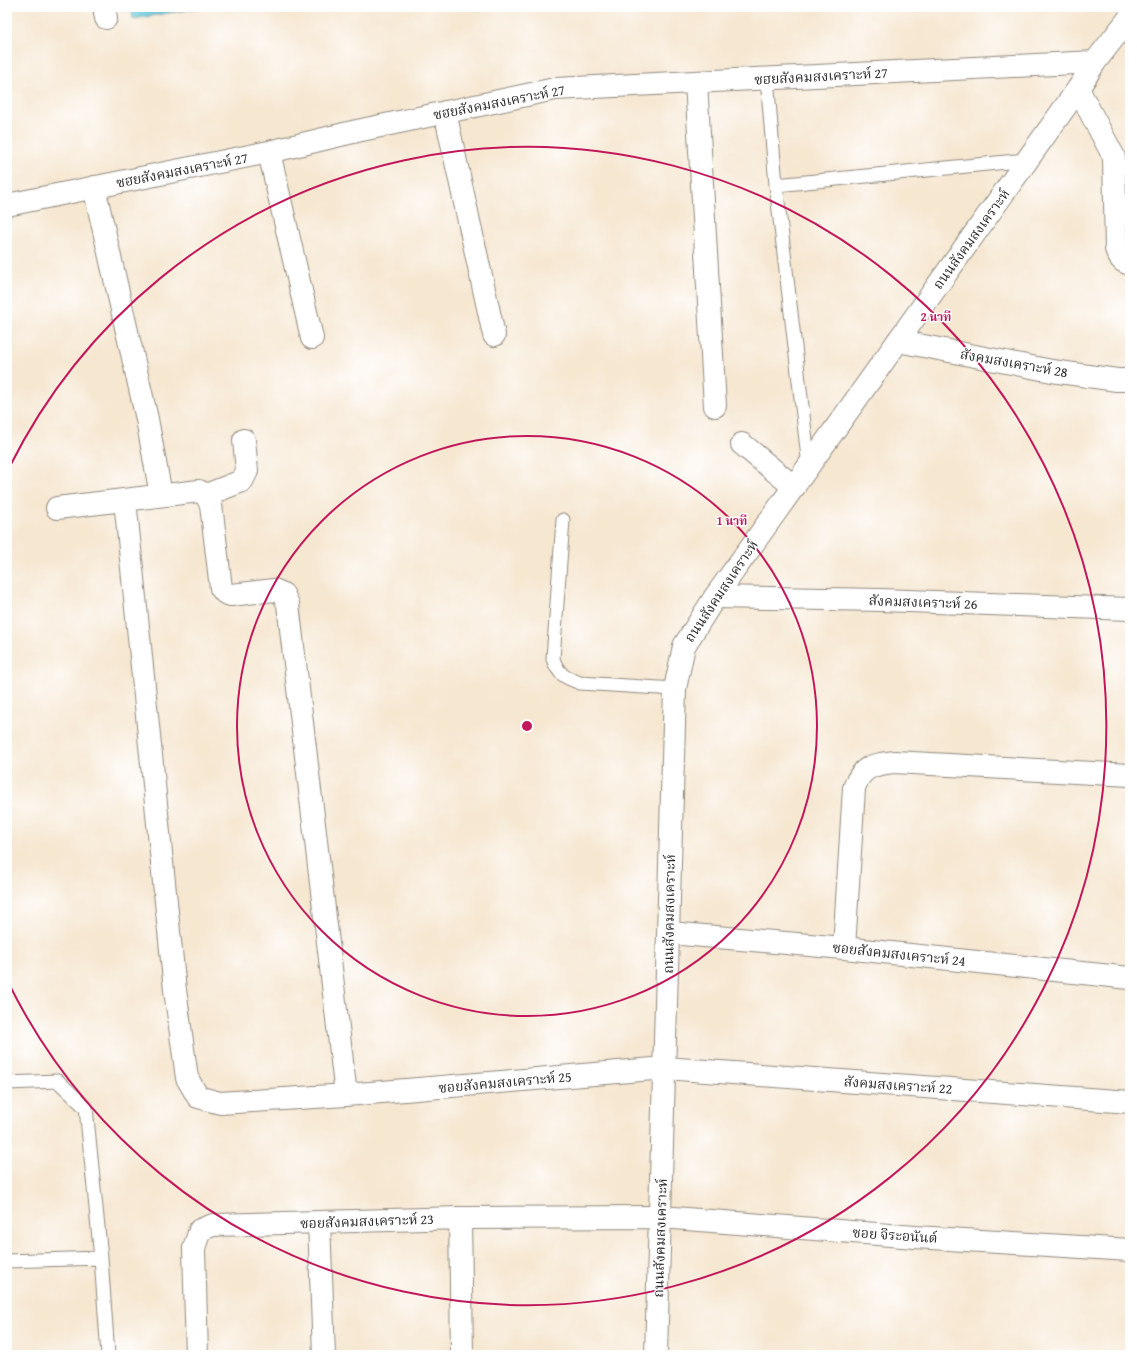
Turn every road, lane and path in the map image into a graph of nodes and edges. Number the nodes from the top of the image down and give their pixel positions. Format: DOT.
graph roads {
  1 [pos="1126,27"];
  2 [pos="1095,62"];
  3 [pos="767,78"];
  4 [pos="696,82"];
  5 [pos="1078,89"];
  6 [pos="445,112"];
  7 [pos="269,152"];
  8 [pos="1122,156"];
  9 [pos="1027,160"];
  10 [pos="776,185"];
  11 [pos="94,187"];
  12 [pos="7,205"];
  13 [pos="1130,264"];
  14 [pos="494,335"];
  15 [pos="312,338"];
  16 [pos="898,341"];
  17 [pos="1130,380"];
  18 [pos="715,406"];
  19 [pos="244,440"];
  20 [pos="742,444"];
  21 [pos="809,466"];
  22 [pos="794,487"];
  23 [pos="161,495"];
  24 [pos="206,495"];
  25 [pos="125,500"];
  26 [pos="57,508"];
  27 [pos="563,520"];
  28 [pos="715,597"];
  29 [pos="1130,609"];
  30 [pos="675,689"];
  31 [pos="1130,775"];
  32 [pos="669,933"];
  33 [pos="844,948"];
  34 [pos="1130,978"];
  35 [pos="665,1068"];
  36 [pos="7,1083"];
  37 [pos="346,1095"];
  38 [pos="1130,1102"];
  39 [pos="661,1217"];
  40 [pos="460,1218"];
  41 [pos="319,1222"];
  42 [pos="1130,1250"];
  43 [pos="101,1258"];
  44 [pos="7,1261"];
  45 [pos="108,1355"];
  46 [pos="197,1355"];
  47 [pos="324,1355"];
  48 [pos="462,1355"];
  49 [pos="656,1355"];
  1 -- 2 [label="street, ถนนสังคมสงเคราะห์"];
  2 -- 3 [label="street, ซฮยสังคมสงเคราะห์ 27"];
  2 -- 5 [label="street, ถนนสังคมสงเคราะห์"];
  3 -- 4 [label="street, ซฮยสังคมสงเคราะห์ 27"];
  3 -- 10 [label="lane"];
  4 -- 6 [label="street, ซฮยสังคมสงเคราะห์ 27"];
  4 -- 18 [label="street"];
  5 -- 8 [label="street"];
  5 -- 9 [label="street, ถนนสังคมสงเคราะห์"];
  6 -- 7 [label="street, ซฮยสังคมสงเคราะห์ 27"];
  6 -- 14 [label="street"];
  7 -- 11 [label="street, ซฮยสังคมสงเคราะห์ 27"];
  7 -- 15 [label="street"];
  8 -- 13 [label="street"];
  9 -- 10 [label="lane"];
  9 -- 16 [label="street, ถนนสังคมสงเคราะห์"];
  10 -- 21 [label="lane"];
  11 -- 12 [label="street, ซฮยสังคมสงเคราะห์ 27"];
  11 -- 23 [label="street"];
  16 -- 17 [label="street, สังคมสงเคราะห์ 28"];
  16 -- 21 [label="street, ถนนสังคมสงเคราะห์"];
  19 -- 24 [label="street"];
  20 -- 22 [label="street"];
  21 -- 22 [label="street, ถนนสังคมสงเคราะห์"];
  22 -- 28 [label="street, ถนนสังคมสงเคราะห์"];
  23 -- 24 [label="street"];
  23 -- 25 [label="street"];
  24 -- 37 [label="street"];
  25 -- 26 [label="street"];
  25 -- 37 [label="street, ซอยสังคมสงเคราะห์ 25"];
  27 -- 30 [label="lane"];
  28 -- 29 [label="street, สังคมสงเคราะห์ 26"];
  28 -- 30 [label="street, ถนนสังคมสงเคราะห์"];
  30 -- 32 [label="street, ถนนสังคมสงเคราะห์"];
  31 -- 33 [label="street"];
  32 -- 33 [label="street, ซอยสังคมสงเคราะห์ 24"];
  32 -- 35 [label="street, ถนนสังคมสงเคราะห์"];
  33 -- 34 [label="street, ซอยสังคมสงเคราะห์ 24"];
  35 -- 37 [label="street, ซอยสังคมสงเคราะห์ 25"];
  35 -- 38 [label="street, สังคมสงเคราะห์ 22"];
  35 -- 39 [label="street, ถนนสังคมสงเคราะห์"];
  36 -- 43 [label="lane"];
  39 -- 40 [label="street, ซอยสังคมสงเคราะห์ 23"];
  39 -- 42 [label="street, ซอย จิระอนันต์"];
  39 -- 49 [label="street, ถนนสังคมสงเคราะห์"];
  40 -- 41 [label="street, ซอยสังคมสงเคราะห์ 23"];
  40 -- 48 [label="street"];
  41 -- 46 [label="street, ซอยสังคมสงเคราะห์ 23"];
  41 -- 47 [label="street"];
  43 -- 44 [label="lane"];
  43 -- 45 [label="lane"];
}
